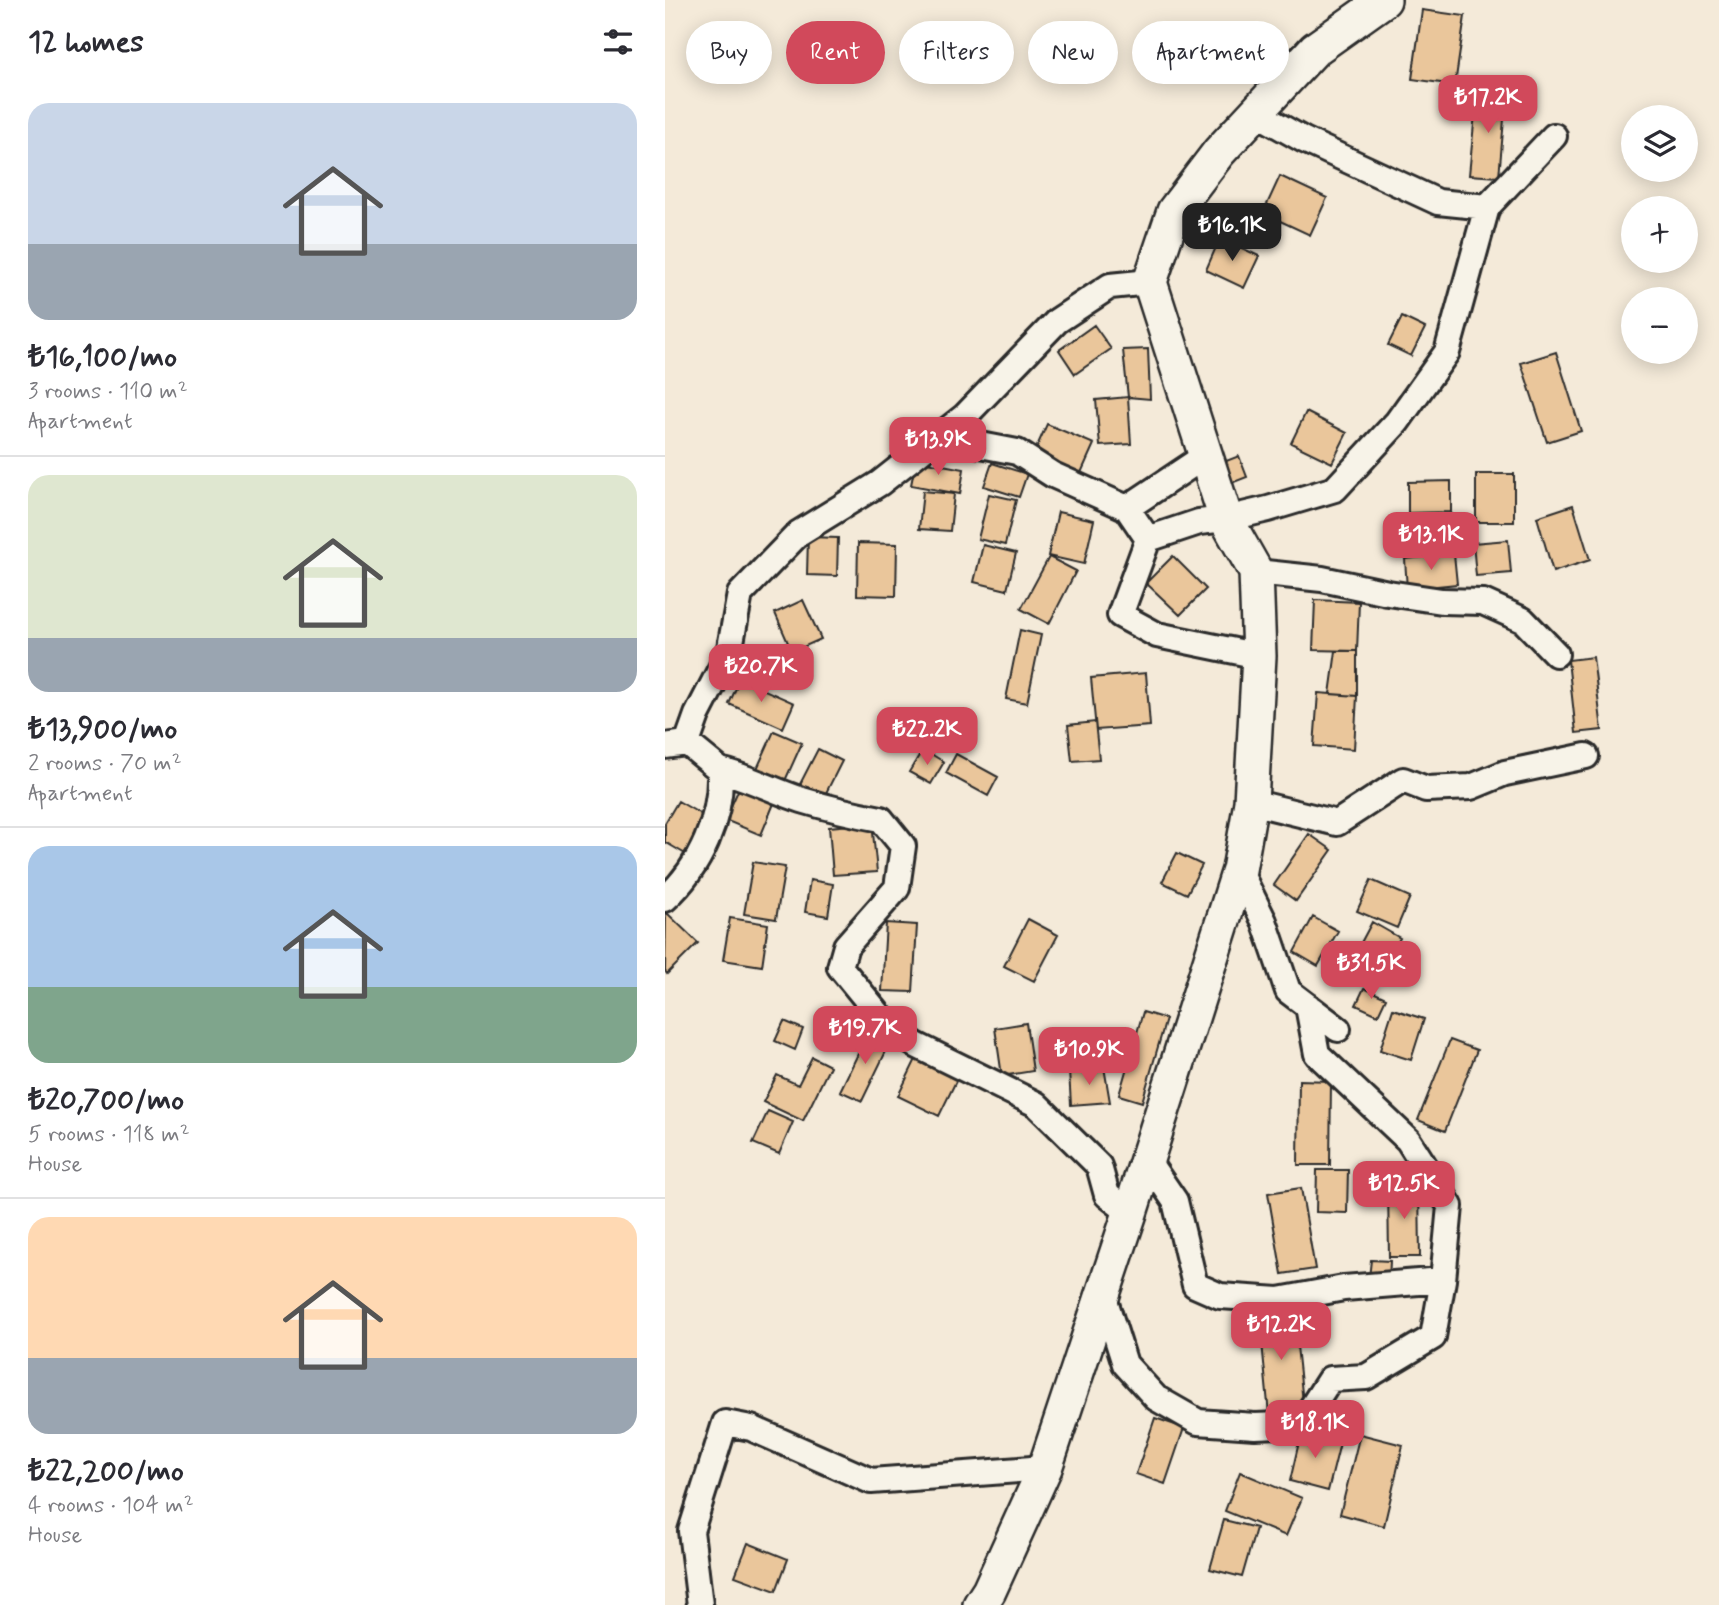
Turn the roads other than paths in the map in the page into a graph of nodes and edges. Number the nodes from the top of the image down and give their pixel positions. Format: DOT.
graph roads {
  1 [pos="1384,0"];
  2 [pos="1256,113"];
  3 [pos="1554,136"];
  4 [pos="1487,207"];
  5 [pos="1150,282"];
  6 [pos="939,436"];
  7 [pos="1205,456"];
  8 [pos="1127,508"];
  9 [pos="1226,519"];
  10 [pos="1148,539"];
  11 [pos="1256,572"];
  12 [pos="1556,654"];
  13 [pos="1259,656"];
  14 [pos="676,744"];
  15 [pos="1586,756"];
  16 [pos="720,770"];
  17 [pos="1251,803"];
  18 [pos="1239,870"];
  19 [pos="665,899"];
  20 [pos="1308,1006"];
  21 [pos="1338,1029"];
  22 [pos="1146,1160"];
  23 [pos="1130,1213"];
  24 [pos="1443,1280"];
  25 [pos="1103,1294"];
  26 [pos="1045,1468"];
  27 [pos="700,1605"];
  28 [pos="980,1605"];
  1 -- 2 [label="street"];
  2 -- 4 [label="street"];
  2 -- 5 [label="street"];
  3 -- 4 [label="street"];
  4 -- 9 [label="street"];
  5 -- 6 [label="street"];
  5 -- 7 [label="street"];
  6 -- 8 [label="street"];
  6 -- 14 [label="street"];
  7 -- 8 [label="street"];
  7 -- 9 [label="street"];
  8 -- 10 [label="street"];
  9 -- 10 [label="street"];
  9 -- 11 [label="street"];
  10 -- 13 [label="street"];
  11 -- 12 [label="street"];
  11 -- 13 [label="street"];
  13 -- 17 [label="street"];
  14 -- 16 [label="street"];
  15 -- 17 [label="street"];
  16 -- 19 [label="street"];
  16 -- 23 [label="street"];
  17 -- 18 [label="street"];
  18 -- 20 [label="street"];
  18 -- 22 [label="street"];
  20 -- 21 [label="street"];
  20 -- 24 [label="street"];
  22 -- 23 [label="street"];
  22 -- 24 [label="street"];
  23 -- 25 [label="street"];
  24 -- 25 [label="street"];
  25 -- 26 [label="street"];
  26 -- 27 [label="street"];
  26 -- 28 [label="street"];
}
